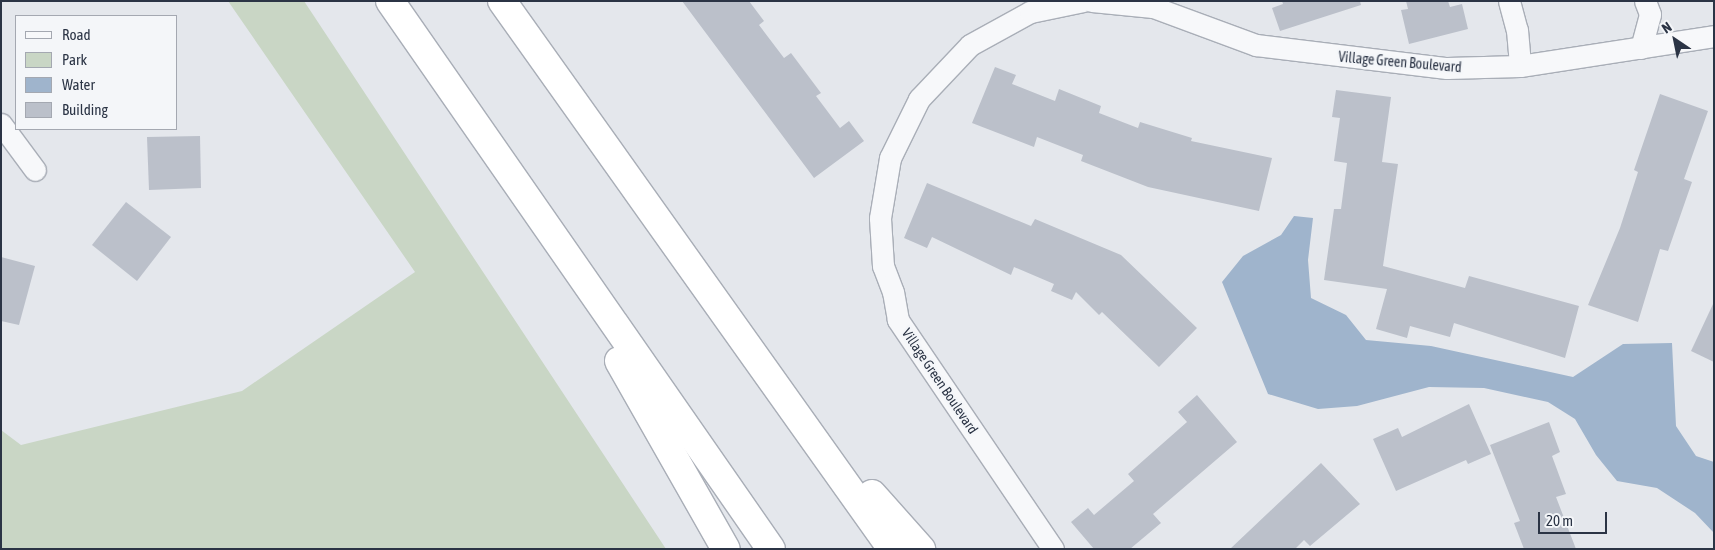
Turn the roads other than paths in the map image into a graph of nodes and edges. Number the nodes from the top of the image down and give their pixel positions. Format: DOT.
graph roads {
  1 [pos="390,1"];
  2 [pos="502,1"];
  3 [pos="1082,1"];
  4 [pos="1092,1"];
  5 [pos="1509,1"];
  6 [pos="1645,1"];
  7 [pos="1714,36"];
  8 [pos="1641,48"];
  9 [pos="1520,66"];
  10 [pos="1,124"];
  11 [pos="34,170"];
  12 [pos="541,222"];
  13 [pos="784,396"];
  14 [pos="726,549"];
  15 [pos="771,549"];
  16 [pos="892,549"];
  17 [pos="921,549"];
  18 [pos="1052,549"];
  1 -- 12 [label="highway"];
  2 -- 13 [label="highway"];
  3 -- 18 [label="street, Village Green Boulevard"];
  4 -- 9 [label="street, Village Green Boulevard"];
  5 -- 9 [label="street"];
  6 -- 8 [label="street"];
  7 -- 8 [label="street, Village Green Boulevard"];
  8 -- 9 [label="street, Village Green Boulevard"];
  10 -- 11 [label="street"];
  12 -- 14 [label="highway"];
  12 -- 15 [label="highway"];
  13 -- 16 [label="highway"];
  13 -- 17 [label="highway"];
}
